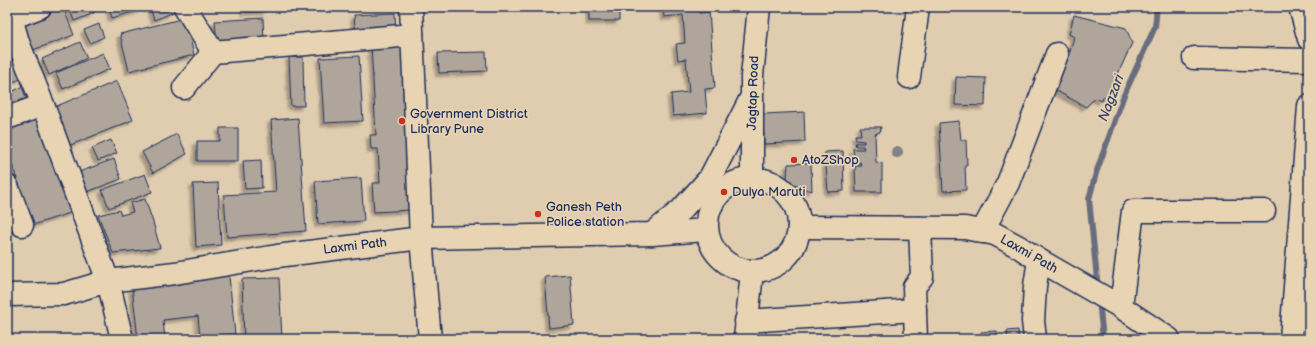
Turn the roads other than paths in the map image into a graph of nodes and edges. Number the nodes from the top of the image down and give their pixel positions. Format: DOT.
graph roads {
  1 [pos="40,7"];
  2 [pos="185,7"];
  3 [pos="411,7"];
  4 [pos="758,7"];
  5 [pos="918,7"];
  6 [pos="1300,7"];
  7 [pos="10,12"];
  8 [pos="412,35"];
  9 [pos="1309,39"];
  10 [pos="213,52"];
  11 [pos="1058,54"];
  12 [pos="1194,58"];
  13 [pos="1309,60"];
  14 [pos="909,77"];
  15 [pos="184,88"];
  16 [pos="751,97"];
  17 [pos="43,105"];
  18 [pos="1309,106"];
  19 [pos="7,118"];
  20 [pos="752,179"];
  21 [pos="7,186"];
  22 [pos="1264,211"];
  23 [pos="22,225"];
  24 [pos="799,227"];
  25 [pos="920,228"];
  26 [pos="706,230"];
  27 [pos="982,232"];
  28 [pos="652,234"];
  29 [pos="421,238"];
  30 [pos="1039,260"];
  31 [pos="752,272"];
  32 [pos="108,281"];
  33 [pos="7,295"];
  34 [pos="1114,303"];
  35 [pos="915,310"];
  36 [pos="1298,329"];
  37 [pos="745,330"];
  38 [pos="122,339"];
  39 [pos="430,339"];
  40 [pos="916,339"];
  41 [pos="1035,339"];
  42 [pos="1169,339"];
  1 -- 7 [label="street"];
  2 -- 10 [label="street"];
  3 -- 8 [label="street"];
  4 -- 16 [label="street, Jagtap Road"];
  5 -- 14 [label="street"];
  6 -- 9 [label="street"];
  7 -- 17 [label="street"];
  8 -- 10 [label="street"];
  8 -- 29 [label="street"];
  10 -- 15 [label="street"];
  11 -- 27 [label="street"];
  12 -- 13 [label="street"];
  16 -- 20 [label="street, Jagtap Road"];
  16 -- 28 [label="street"];
  17 -- 19 [label="street"];
  17 -- 32 [label="street"];
  18 -- 36 [label="street"];
  20 -- 24 [label="street"];
  20 -- 26 [label="street"];
  21 -- 23 [label="street"];
  22 -- 34 [label="street"];
  24 -- 25 [label="street, Laxmi Path"];
  24 -- 31 [label="street"];
  25 -- 27 [label="street, Laxmi Path"];
  25 -- 35 [label="street"];
  26 -- 28 [label="street, Laxmi Path"];
  26 -- 31 [label="street"];
  27 -- 30 [label="street, Laxmi Path"];
  28 -- 29 [label="street, Laxmi Path"];
  29 -- 32 [label="street, Laxmi Path"];
  29 -- 39 [label="street"];
  30 -- 34 [label="street, Laxmi Path"];
  30 -- 41 [label="street"];
  31 -- 37 [label="street"];
  32 -- 33 [label="street, Laxmi Path"];
  32 -- 38 [label="street"];
  34 -- 42 [label="street, Laxmi Path"];
  35 -- 37 [label="street"];
  35 -- 40 [label="street"];
}
